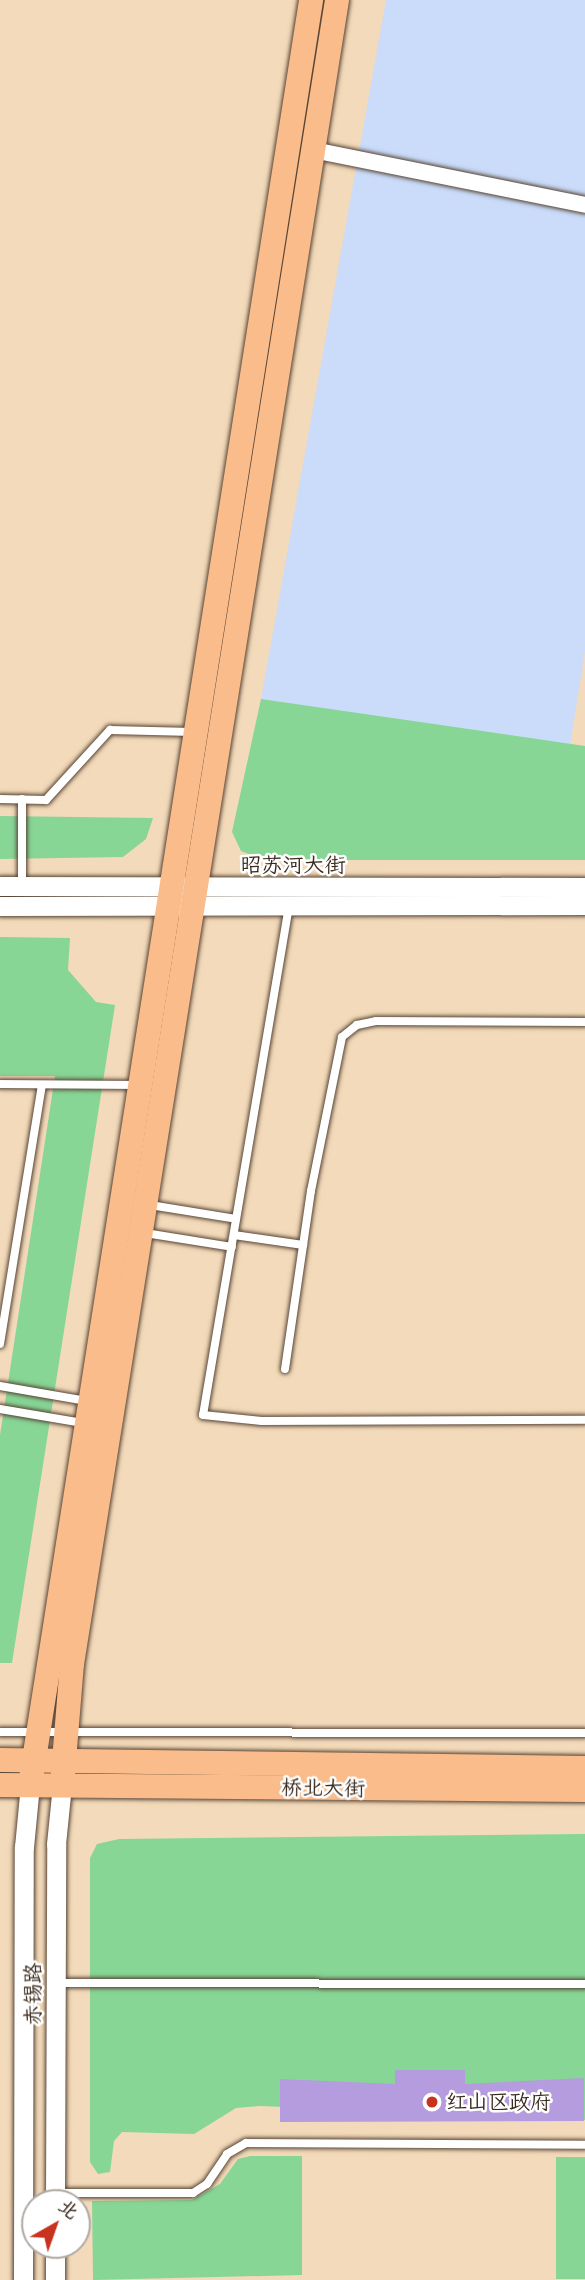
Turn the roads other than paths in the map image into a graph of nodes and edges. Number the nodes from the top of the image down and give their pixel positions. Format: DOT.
graph roads {
  1 [pos="312,0"];
  2 [pos="337,0"];
  3 [pos="313,150"];
  4 [pos="585,205"];
  5 [pos="193,732"];
  6 [pos="0,799"];
  7 [pos="22,800"];
  8 [pos="0,886"];
  9 [pos="22,886"];
  10 [pos="585,887"];
  11 [pos="167,896"];
  12 [pos="192,896"];
  13 [pos="585,905"];
  14 [pos="0,906"];
  15 [pos="289,906"];
  16 [pos="585,1022"];
  17 [pos="0,1084"];
  18 [pos="42,1085"];
  19 [pos="137,1086"];
  20 [pos="144,1204"];
  21 [pos="236,1219"];
  22 [pos="140,1232"];
  23 [pos="234,1235"];
  24 [pos="303,1245"];
  25 [pos="232,1247"];
  26 [pos="0,1344"];
  27 [pos="285,1369"];
  28 [pos="0,1386"];
  29 [pos="0,1409"];
  30 [pos="86,1412"];
  31 [pos="585,1420"];
  32 [pos="0,1732"];
  33 [pos="36,1732"];
  34 [pos="65,1732"];
  35 [pos="585,1733"];
  36 [pos="63,1759"];
  37 [pos="0,1760"];
  38 [pos="33,1760"];
  39 [pos="585,1768"];
  40 [pos="0,1785"];
  41 [pos="30,1785"];
  42 [pos="62,1785"];
  43 [pos="585,1790"];
  44 [pos="55,1983"];
  45 [pos="585,1984"];
  46 [pos="585,2145"];
  47 [pos="55,2189"];
  48 [pos="91,2197"];
  49 [pos="55,2259"];
  50 [pos="23,2280"];
  51 [pos="55,2280"];
  1 -- 5 [label="main road"];
  2 -- 3 [label="main road"];
  3 -- 4 [label="street"];
  3 -- 12 [label="main road"];
  5 -- 7 [label="lane"];
  5 -- 11 [label="main road"];
  6 -- 7 [label="lane"];
  7 -- 9 [label="lane"];
  8 -- 9 [label="street, 昭苏河大街"];
  9 -- 11 [label="street, 昭苏河大街"];
  10 -- 12 [label="street, 昭苏河大街"];
  11 -- 12 [label="street, 昭苏河大街"];
  11 -- 14 [label="street, 昭苏河大街"];
  11 -- 19 [label="main road"];
  12 -- 15 [label="street, 昭苏河大街"];
  12 -- 20 [label="main road"];
  13 -- 15 [label="street, 昭苏河大街"];
  15 -- 21 [label="lane"];
  16 -- 24 [label="lane"];
  17 -- 18 [label="lane"];
  18 -- 19 [label="lane"];
  18 -- 26 [label="lane"];
  19 -- 30 [label="main road"];
  20 -- 21 [label="lane"];
  20 -- 22 [label="main road"];
  21 -- 23 [label="lane"];
  22 -- 25 [label="lane"];
  22 -- 34 [label="main road"];
  23 -- 24 [label="lane"];
  23 -- 25 [label="lane"];
  24 -- 27 [label="lane"];
  25 -- 31 [label="lane"];
  28 -- 30 [label="lane"];
  29 -- 30 [label="lane"];
  30 -- 33 [label="main road"];
  32 -- 33 [label="lane"];
  33 -- 34 [label="lane"];
  33 -- 38 [label="main road"];
  34 -- 35 [label="lane"];
  34 -- 36 [label="main road"];
  36 -- 38 [label="main road, 桥北大街"];
  36 -- 39 [label="main road, 桥北大街"];
  36 -- 42 [label="main road"];
  37 -- 38 [label="main road, 桥北大街"];
  38 -- 41 [label="main road"];
  40 -- 41 [label="main road, 桥北大街"];
  41 -- 42 [label="main road, 桥北大街"];
  41 -- 50 [label="street, 赤锡路"];
  42 -- 43 [label="main road, 桥北大街"];
  42 -- 44 [label="street, 赤锡路"];
  44 -- 45 [label="lane"];
  44 -- 47 [label="street, 赤锡路"];
  46 -- 48 [label="lane"];
  49 -- 51 [label="street"];
}
